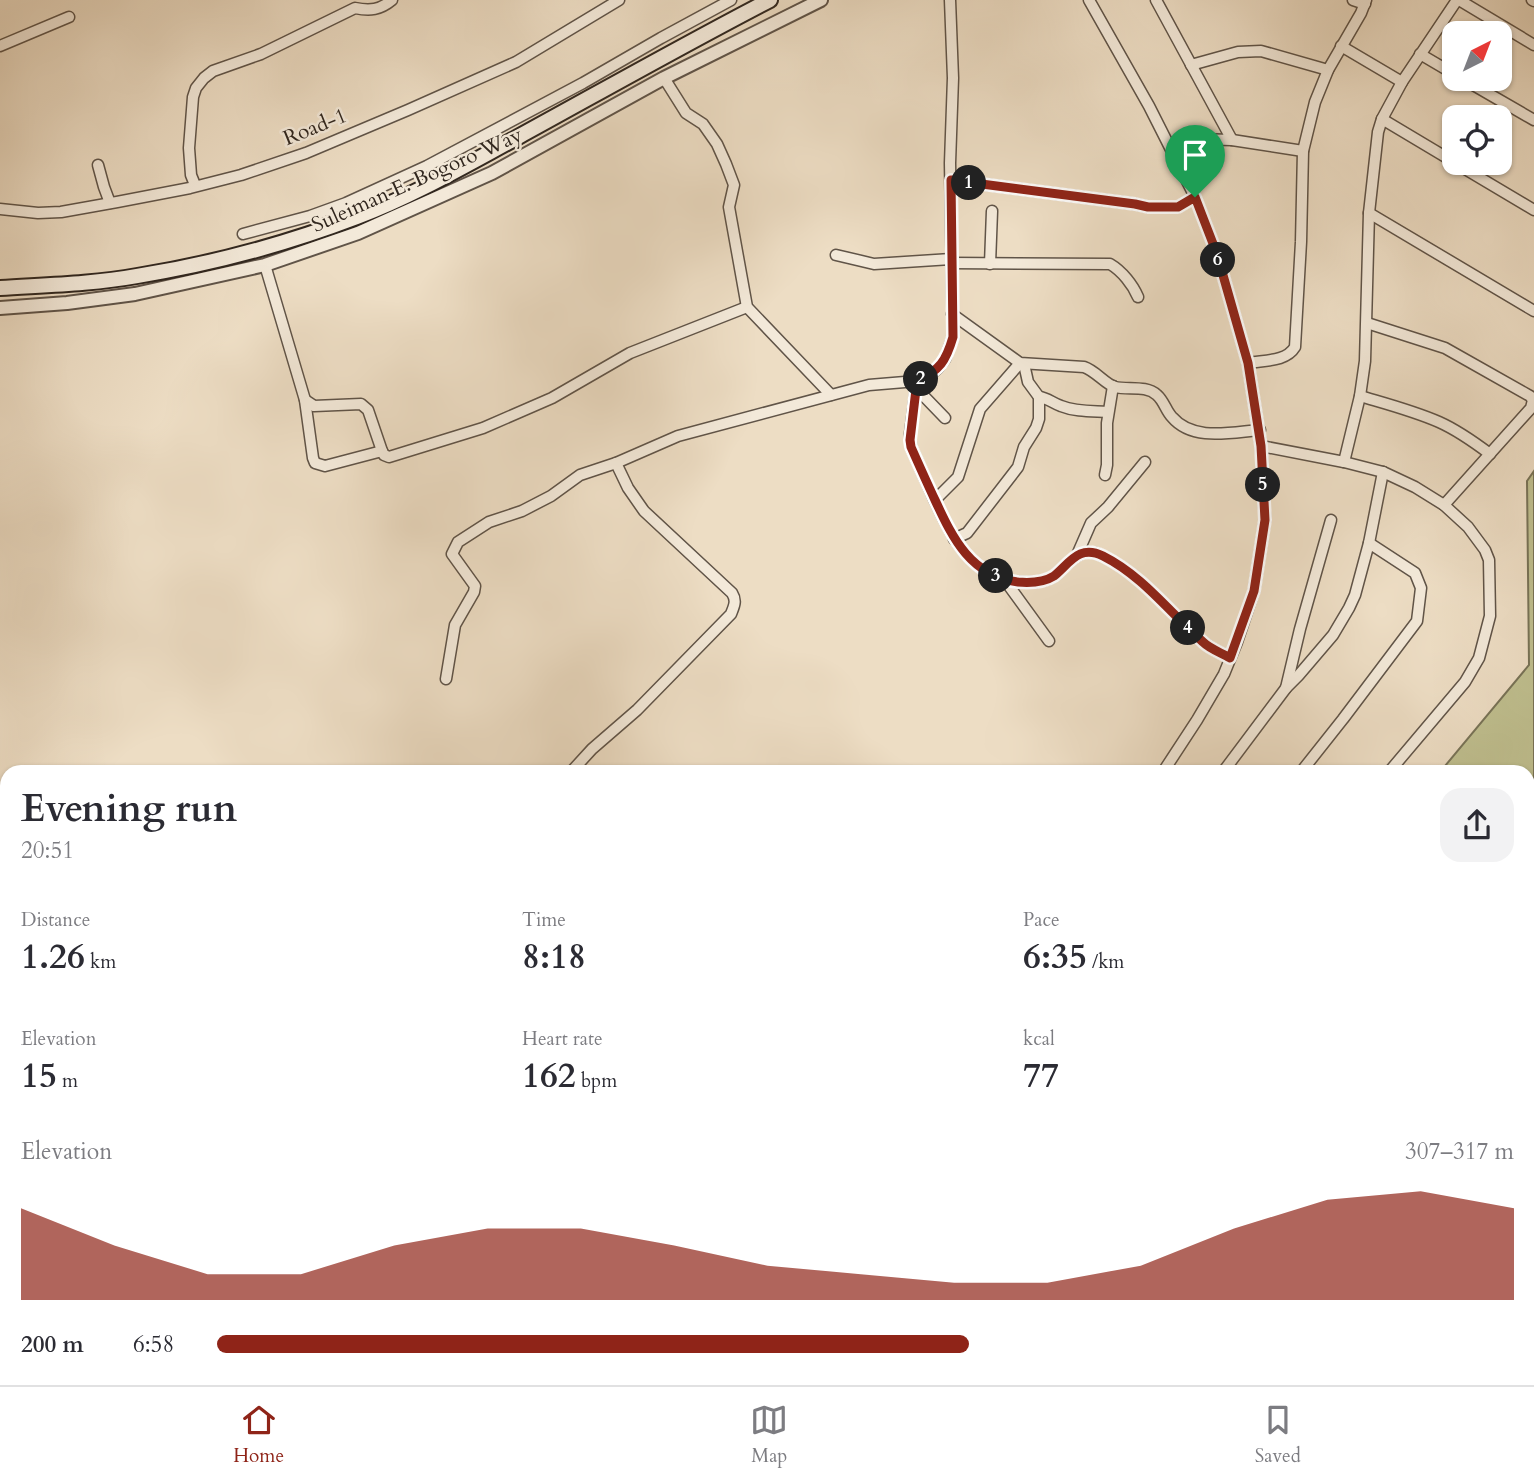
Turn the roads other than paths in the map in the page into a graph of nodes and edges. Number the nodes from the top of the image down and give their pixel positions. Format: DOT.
graph roads {
  1 [pos="392,0"];
  2 [pos="619,0"];
  3 [pos="731,0"];
  4 [pos="769,0"];
  5 [pos="821,0"];
  6 [pos="950,0"];
  7 [pos="1089,0"];
  8 [pos="1156,0"];
  9 [pos="1353,0"];
  10 [pos="1458,0"];
  11 [pos="1366,2"];
  12 [pos="354,4"];
  13 [pos="804,4"];
  14 [pos="69,17"];
  15 [pos="1534,45"];
  16 [pos="0,46"];
  17 [pos="1341,46"];
  18 [pos="1420,54"];
  19 [pos="1191,65"];
  20 [pos="1442,67"];
  21 [pos="1328,70"];
  22 [pos="664,78"];
  23 [pos="1402,82"];
  24 [pos="1484,91"];
  25 [pos="1382,119"];
  26 [pos="1534,120"];
  27 [pos="1197,139"];
  28 [pos="1232,140"];
  29 [pos="1303,151"];
  30 [pos="1442,154"];
  31 [pos="98,165"];
  32 [pos="1476,175"];
  33 [pos="951,180"];
  34 [pos="195,185"];
  35 [pos="1195,197"];
  36 [pos="110,203"];
  37 [pos="0,209"];
  38 [pos="1534,210"];
  39 [pos="992,211"];
  40 [pos="1369,213"];
  41 [pos="243,234"];
  42 [pos="836,255"];
  43 [pos="951,261"];
  44 [pos="990,264"];
  45 [pos="265,265"];
  46 [pos="0,288"];
  47 [pos="1138,297"];
  48 [pos="747,307"];
  49 [pos="0,308"];
  50 [pos="1534,311"];
  51 [pos="953,314"];
  52 [pos="1367,323"];
  53 [pos="1022,363"];
  54 [pos="1248,363"];
  55 [pos="916,385"];
  56 [pos="1113,386"];
  57 [pos="831,395"];
  58 [pos="1360,396"];
  59 [pos="1039,397"];
  60 [pos="309,406"];
  61 [pos="1108,412"];
  62 [pos="946,418"];
  63 [pos="1259,430"];
  64 [pos="1261,446"];
  65 [pos="382,451"];
  66 [pos="1490,454"];
  67 [pos="1146,462"];
  68 [pos="1344,462"];
  69 [pos="616,463"];
  70 [pos="1383,472"];
  71 [pos="1105,475"];
  72 [pos="935,500"];
  73 [pos="1444,506"];
  74 [pos="1331,520"];
  75 [pos="954,539"];
  76 [pos="1368,543"];
  77 [pos="1077,555"];
  78 [pos="1004,579"];
  79 [pos="1032,583"];
  80 [pos="1017,597"];
  81 [pos="1049,641"];
  82 [pos="1230,658"];
  83 [pos="446,680"];
  84 [pos="1286,688"];
  85 [pos="577,765"];
  86 [pos="1168,765"];
  87 [pos="1228,765"];
  88 [pos="1307,765"];
  89 [pos="1395,765"];
  1 -- 12 [label="street"];
  2 -- 36 [label="street, Road-1"];
  3 -- 41 [label="street"];
  4 -- 46 [label="main road, Suleiman E. Bogoro Way"];
  5 -- 13 [label="street, Suleiman E. Bogoro Way"];
  6 -- 33 [label="street"];
  7 -- 35 [label="street"];
  8 -- 19 [label="street"];
  9 -- 11 [label="street"];
  10 -- 15 [label="street"];
  10 -- 18 [label="street"];
  11 -- 17 [label="street"];
  12 -- 34 [label="street"];
  13 -- 22 [label="street, Suleiman E. Bogoro Way"];
  14 -- 16 [label="street"];
  17 -- 21 [label="street"];
  17 -- 23 [label="street"];
  18 -- 20 [label="street"];
  18 -- 23 [label="street"];
  19 -- 21 [label="street"];
  19 -- 28 [label="street"];
  21 -- 29 [label="street"];
  22 -- 45 [label="street, Suleiman E. Bogoro Way"];
  22 -- 48 [label="street"];
  23 -- 25 [label="street"];
  24 -- 26 [label="street"];
  25 -- 30 [label="street"];
  25 -- 40 [label="street"];
  27 -- 28 [label="street"];
  28 -- 29 [label="street"];
  29 -- 54 [label="street"];
  31 -- 36 [label="street"];
  32 -- 38 [label="street"];
  33 -- 35 [label="street"];
  33 -- 43 [label="street"];
  35 -- 54 [label="street"];
  36 -- 37 [label="street, Road-1"];
  39 -- 44 [label="street"];
  40 -- 50 [label="street"];
  40 -- 52 [label="street"];
  42 -- 43 [label="street"];
  43 -- 44 [label="street"];
  43 -- 51 [label="street"];
  44 -- 47 [label="street"];
  45 -- 49 [label="street, Suleiman E. Bogoro Way"];
  45 -- 60 [label="street"];
  48 -- 57 [label="street"];
  48 -- 65 [label="street"];
  51 -- 53 [label="street"];
  51 -- 55 [label="street"];
  52 -- 58 [label="street"];
  52 -- 66 [label="street"];
  53 -- 56 [label="street"];
  53 -- 59 [label="street"];
  53 -- 72 [label="street"];
  54 -- 63 [label="street"];
  55 -- 57 [label="street"];
  55 -- 62 [label="street"];
  55 -- 72 [label="street"];
  56 -- 61 [label="street"];
  56 -- 63 [label="street"];
  57 -- 69 [label="street"];
  58 -- 66 [label="street"];
  58 -- 68 [label="street"];
  59 -- 61 [label="street"];
  59 -- 75 [label="street"];
  60 -- 65 [label="street"];
  60 -- 65 [label="street"];
  61 -- 71 [label="street"];
  63 -- 64 [label="street"];
  64 -- 68 [label="street"];
  64 -- 82 [label="street"];
  66 -- 73 [label="street"];
  67 -- 77 [label="street"];
  68 -- 70 [label="street"];
  69 -- 83 [label="street"];
  69 -- 85 [label="street"];
  70 -- 73 [label="street"];
  70 -- 76 [label="street"];
  72 -- 75 [label="street"];
  73 -- 89 [label="street"];
  74 -- 84 [label="street"];
  75 -- 78 [label="street"];
  76 -- 84 [label="street"];
  76 -- 88 [label="street"];
  77 -- 79 [label="street"];
  77 -- 82 [label="street"];
  78 -- 79 [label="street"];
  78 -- 80 [label="street"];
  79 -- 80 [label="street"];
  80 -- 81 [label="street"];
  82 -- 86 [label="street"];
  84 -- 87 [label="street"];
}
